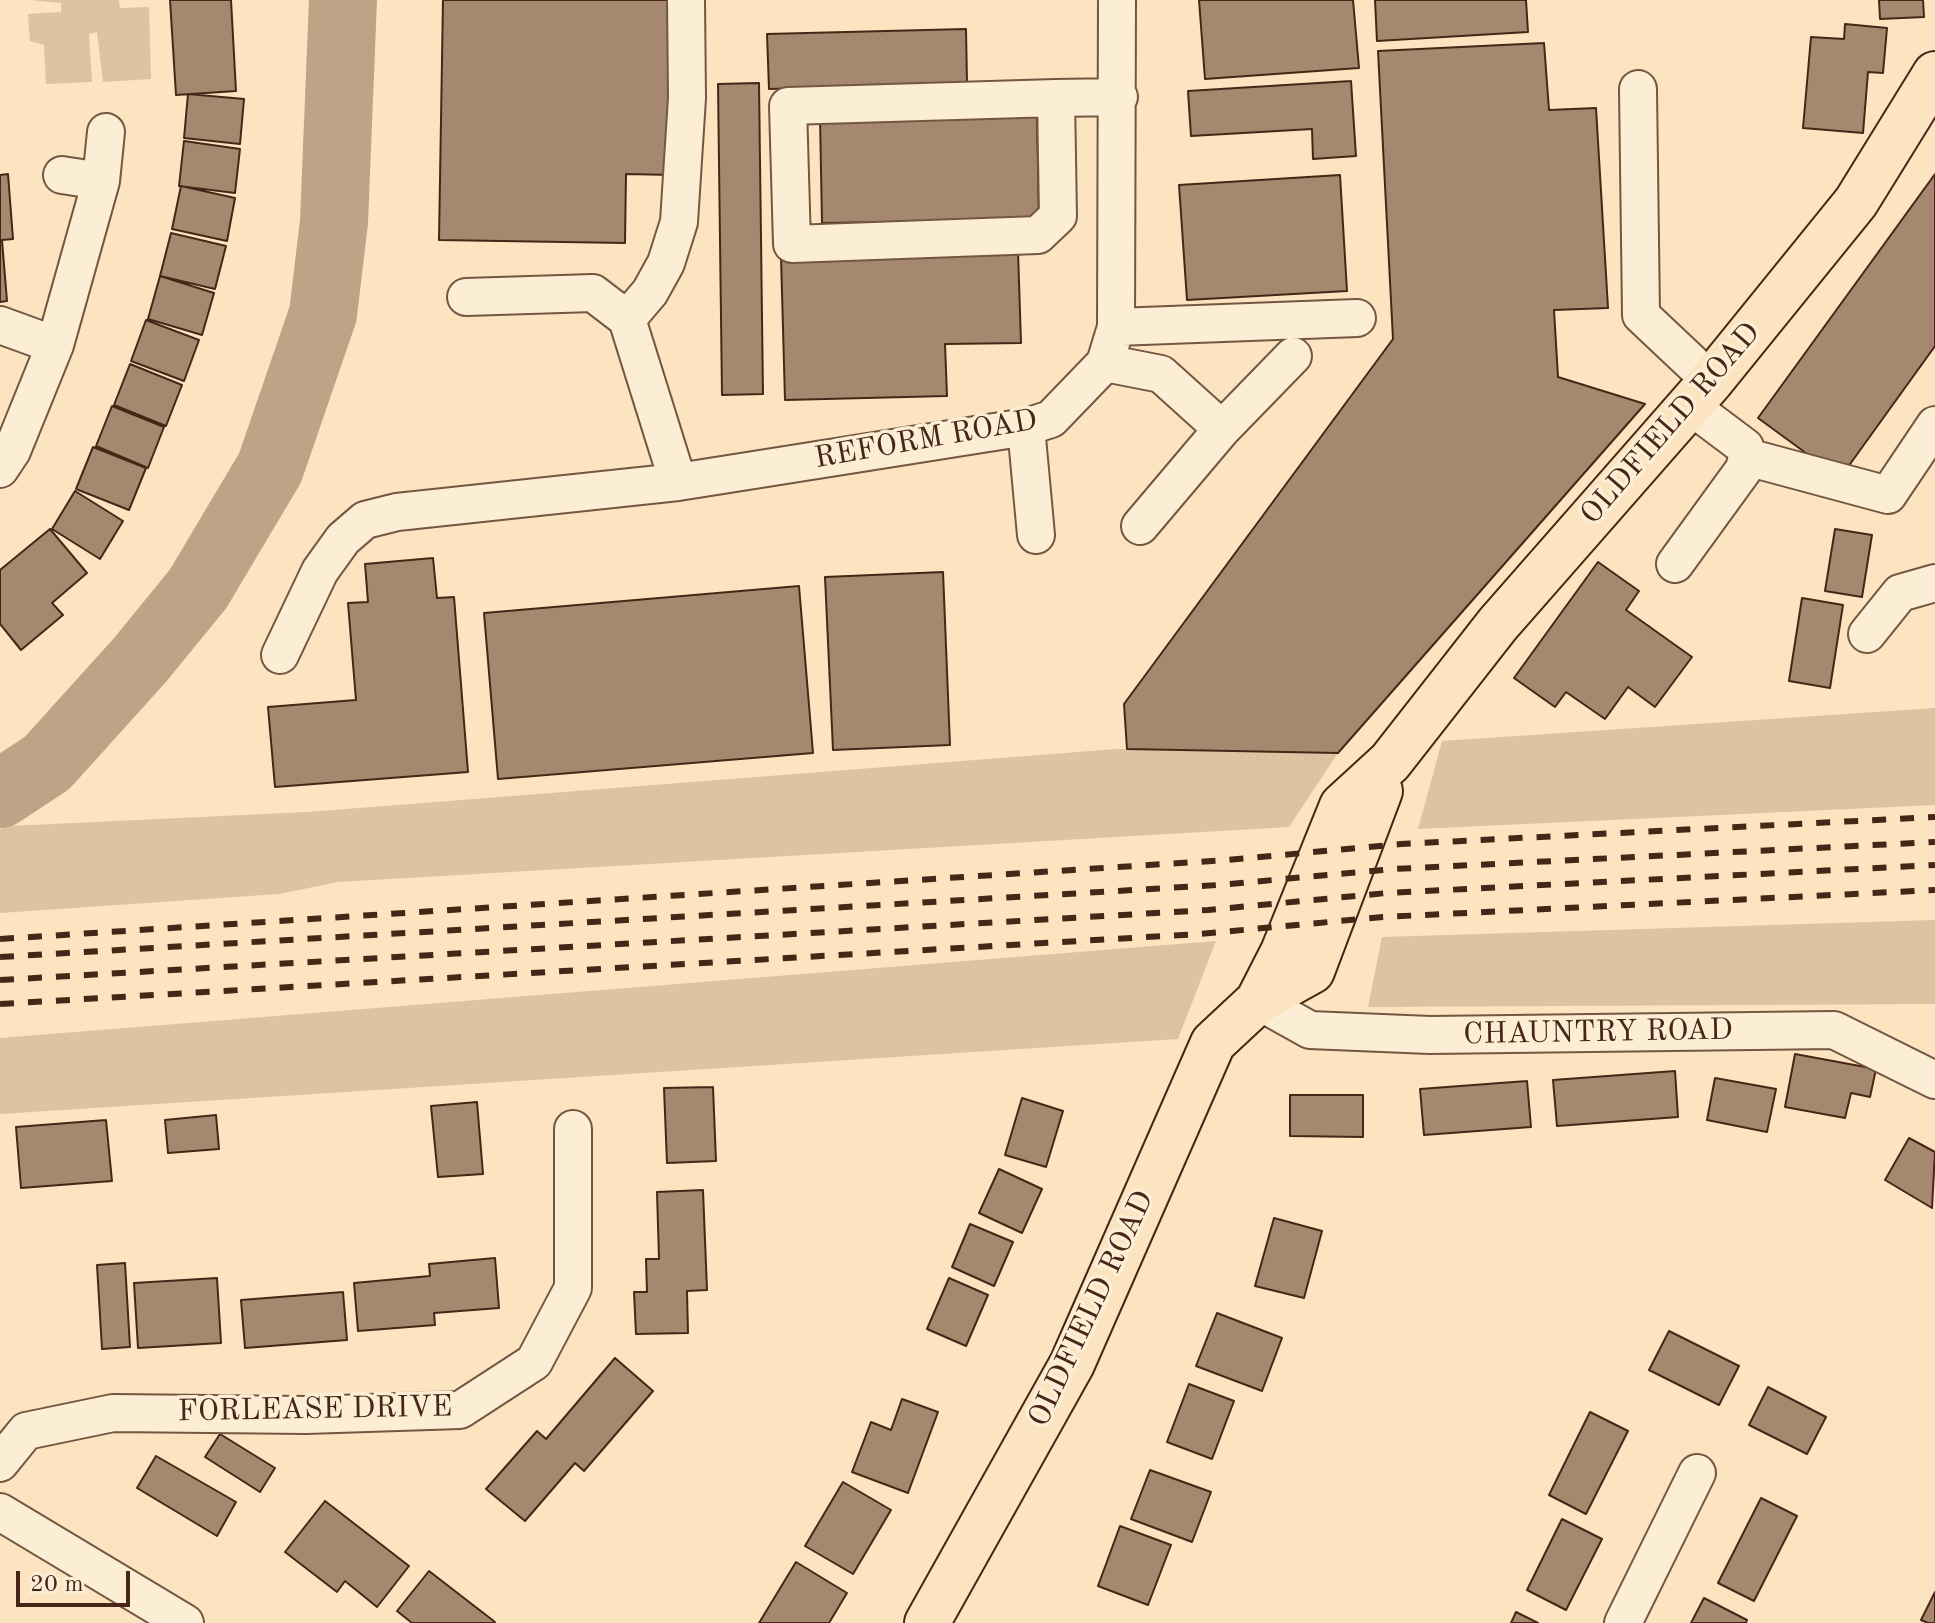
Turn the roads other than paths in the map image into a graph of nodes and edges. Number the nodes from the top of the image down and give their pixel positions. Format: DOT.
graph roads {
  1 [pos="686,0"];
  2 [pos="1117,0"];
  3 [pos="1935,75"];
  4 [pos="1638,89"];
  5 [pos="1119,97"];
  6 [pos="1056,98"];
  7 [pos="106,132"];
  8 [pos="62,175"];
  9 [pos="101,181"];
  10 [pos="466,297"];
  11 [pos="1357,318"];
  12 [pos="627,319"];
  13 [pos="0,325"];
  14 [pos="1116,327"];
  15 [pos="55,345"];
  16 [pos="1293,356"];
  17 [pos="1105,363"];
  18 [pos="1700,393"];
  19 [pos="1935,425"];
  20 [pos="1026,427"];
  21 [pos="1222,429"];
  22 [pos="1747,457"];
  23 [pos="0,469"];
  24 [pos="678,482"];
  25 [pos="1140,526"];
  26 [pos="1036,535"];
  27 [pos="1675,564"];
  28 [pos="1935,583"];
  29 [pos="1867,634"];
  30 [pos="280,655"];
  31 [pos="1258,1001"];
  32 [pos="1935,1080"];
  33 [pos="573,1129"];
  34 [pos="0,1463"];
  35 [pos="1697,1473"];
  36 [pos="0,1512"];
  37 [pos="130,1609"];
  38 [pos="185,1623"];
  39 [pos="927,1623"];
  40 [pos="1623,1623"];
  1 -- 12 [label="street"];
  2 -- 5 [label="street, REFORM ROAD"];
  3 -- 18 [label="main road, OLDFIELD ROAD"];
  4 -- 18 [label="street"];
  5 -- 6 [label="street"];
  5 -- 14 [label="street, REFORM ROAD"];
  6 -- 6 [label="street"];
  7 -- 9 [label="street"];
  8 -- 9 [label="street"];
  9 -- 15 [label="street"];
  10 -- 12 [label="street"];
  11 -- 14 [label="street"];
  12 -- 24 [label="street"];
  13 -- 15 [label="street"];
  14 -- 17 [label="street, REFORM ROAD"];
  15 -- 23 [label="street"];
  16 -- 21 [label="street"];
  17 -- 20 [label="street, REFORM ROAD"];
  17 -- 21 [label="street"];
  18 -- 22 [label="street"];
  18 -- 31 [label="main road, OLDFIELD ROAD"];
  19 -- 22 [label="street"];
  20 -- 24 [label="street, REFORM ROAD"];
  20 -- 26 [label="street"];
  21 -- 25 [label="street"];
  22 -- 27 [label="street"];
  24 -- 30 [label="street, REFORM ROAD"];
  28 -- 29 [label="street"];
  31 -- 32 [label="street, CHAUNTRY ROAD"];
  31 -- 39 [label="main road, OLDFIELD ROAD"];
  33 -- 34 [label="street, FORLEASE DRIVE"];
  35 -- 40 [label="street"];
  36 -- 37 [label="street"];
  37 -- 38 [label="street"];
}
